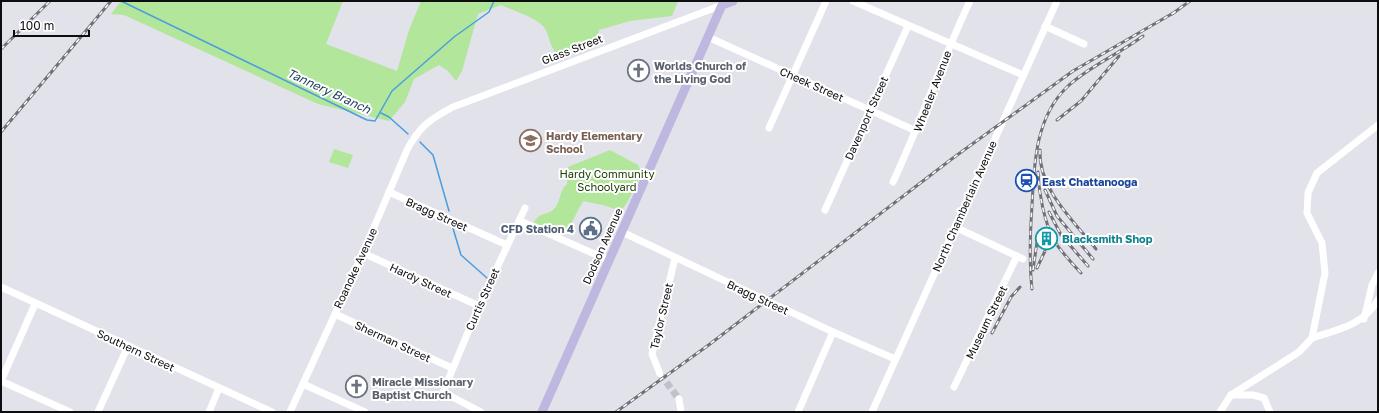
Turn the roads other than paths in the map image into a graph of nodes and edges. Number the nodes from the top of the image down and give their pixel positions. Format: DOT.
graph roads {
  1 [pos="733,1"];
  2 [pos="826,1"];
  3 [pos="853,1"];
  4 [pos="970,1"];
  5 [pos="1057,1"];
  6 [pos="722,3"];
  7 [pos="908,26"];
  8 [pos="1045,26"];
  9 [pos="708,37"];
  10 [pos="950,44"];
  11 [pos="1084,44"];
  12 [pos="792,75"];
  13 [pos="1023,75"];
  14 [pos="870,110"];
  15 [pos="1378,125"];
  16 [pos="422,126"];
  17 [pos="769,128"];
  18 [pos="916,131"];
  19 [pos="893,182"];
  20 [pos="390,192"];
  21 [pos="525,208"];
  22 [pos="825,210"];
  23 [pos="520,221"];
  24 [pos="955,227"];
  25 [pos="622,232"];
  26 [pos="507,245"];
  27 [pos="363,253"];
  28 [pos="675,258"];
  29 [pos="608,260"];
  30 [pos="1378,273"];
  31 [pos="1,287"];
  32 [pos="1378,300"];
  33 [pos="35,304"];
  34 [pos="479,306"];
  35 [pos="335,314"];
  36 [pos="1364,319"];
  37 [pos="833,332"];
  38 [pos="1312,338"];
  39 [pos="128,346"];
  40 [pos="895,360"];
  41 [pos="452,368"];
  42 [pos="660,374"];
  43 [pos="1,381"];
  44 [pos="303,384"];
  45 [pos="954,387"];
  46 [pos="219,388"];
  47 [pos="1231,395"];
  48 [pos="679,399"];
  49 [pos="70,412"];
  50 [pos="98,412"];
  51 [pos="209,412"];
  52 [pos="272,412"];
  53 [pos="290,412"];
  54 [pos="365,412"];
  55 [pos="481,412"];
  56 [pos="542,412"];
  57 [pos="680,412"];
  58 [pos="798,412"];
  59 [pos="872,412"];
  60 [pos="1220,412"];
  61 [pos="1270,412"];
  1 -- 6 [label="main road, Glass Street"];
  2 -- 12 [label="street"];
  3 -- 7 [label="street"];
  4 -- 10 [label="street, Wheeler Avenue"];
  5 -- 8 [label="street, North Chamberlain Avenue"];
  6 -- 9 [label="main road, Dodson Avenue"];
  6 -- 16 [label="street, Glass Street"];
  7 -- 10 [label="street"];
  7 -- 14 [label="street, Davenport Street"];
  8 -- 11 [label="street"];
  8 -- 13 [label="street, North Chamberlain Avenue"];
  9 -- 12 [label="street, Cheek Street"];
  9 -- 25 [label="main road, Dodson Avenue"];
  10 -- 13 [label="street"];
  10 -- 18 [label="street, Wheeler Avenue"];
  12 -- 14 [label="street, Cheek Street"];
  12 -- 17 [label="street"];
  13 -- 24 [label="street, North Chamberlain Avenue"];
  14 -- 18 [label="street, Cheek Street"];
  14 -- 22 [label="street, Davenport Street"];
  15 -- 38 [label="street"];
  16 -- 20 [label="street, Roanoke Avenue"];
  18 -- 19 [label="street, Wheeler Avenue"];
  20 -- 26 [label="street, Bragg Street"];
  20 -- 27 [label="street, Roanoke Avenue"];
  21 -- 23 [label="street, Curtis Street"];
  23 -- 26 [label="street, Curtis Street"];
  23 -- 29 [label="street"];
  24 -- 40 [label="street, North Chamberlain Avenue"];
  24 -- 45 [label="street, Museum Street"];
  25 -- 28 [label="street, Bragg Street"];
  25 -- 29 [label="main road, Dodson Avenue"];
  26 -- 34 [label="street, Curtis Street"];
  27 -- 34 [label="street, Hardy Street"];
  27 -- 35 [label="street, Roanoke Avenue"];
  28 -- 37 [label="street, Bragg Street"];
  28 -- 42 [label="street, Taylor Street"];
  29 -- 56 [label="main road, Dodson Avenue"];
  30 -- 36 [label="street"];
  31 -- 33 [label="street, Southern Street"];
  32 -- 36 [label="street"];
  33 -- 39 [label="street, Southern Street"];
  33 -- 43 [label="street"];
  34 -- 41 [label="street, Curtis Street"];
  35 -- 41 [label="street, Sherman Street"];
  35 -- 44 [label="street, Roanoke Avenue"];
  36 -- 38 [label="street"];
  37 -- 40 [label="street, Bragg Street"];
  37 -- 58 [label="street"];
  38 -- 47 [label="street"];
  39 -- 46 [label="street, Southern Street"];
  39 -- 50 [label="street"];
  40 -- 59 [label="street, North Chamberlain Avenue"];
  41 -- 55 [label="street, Curtis Street"];
  43 -- 49 [label="street"];
  44 -- 53 [label="street, Roanoke Avenue"];
  44 -- 54 [label="street"];
  46 -- 51 [label="street"];
  46 -- 52 [label="street, Southern Street"];
  47 -- 60 [label="street"];
  47 -- 61 [label="street"];
  48 -- 57 [label="street"];
}
